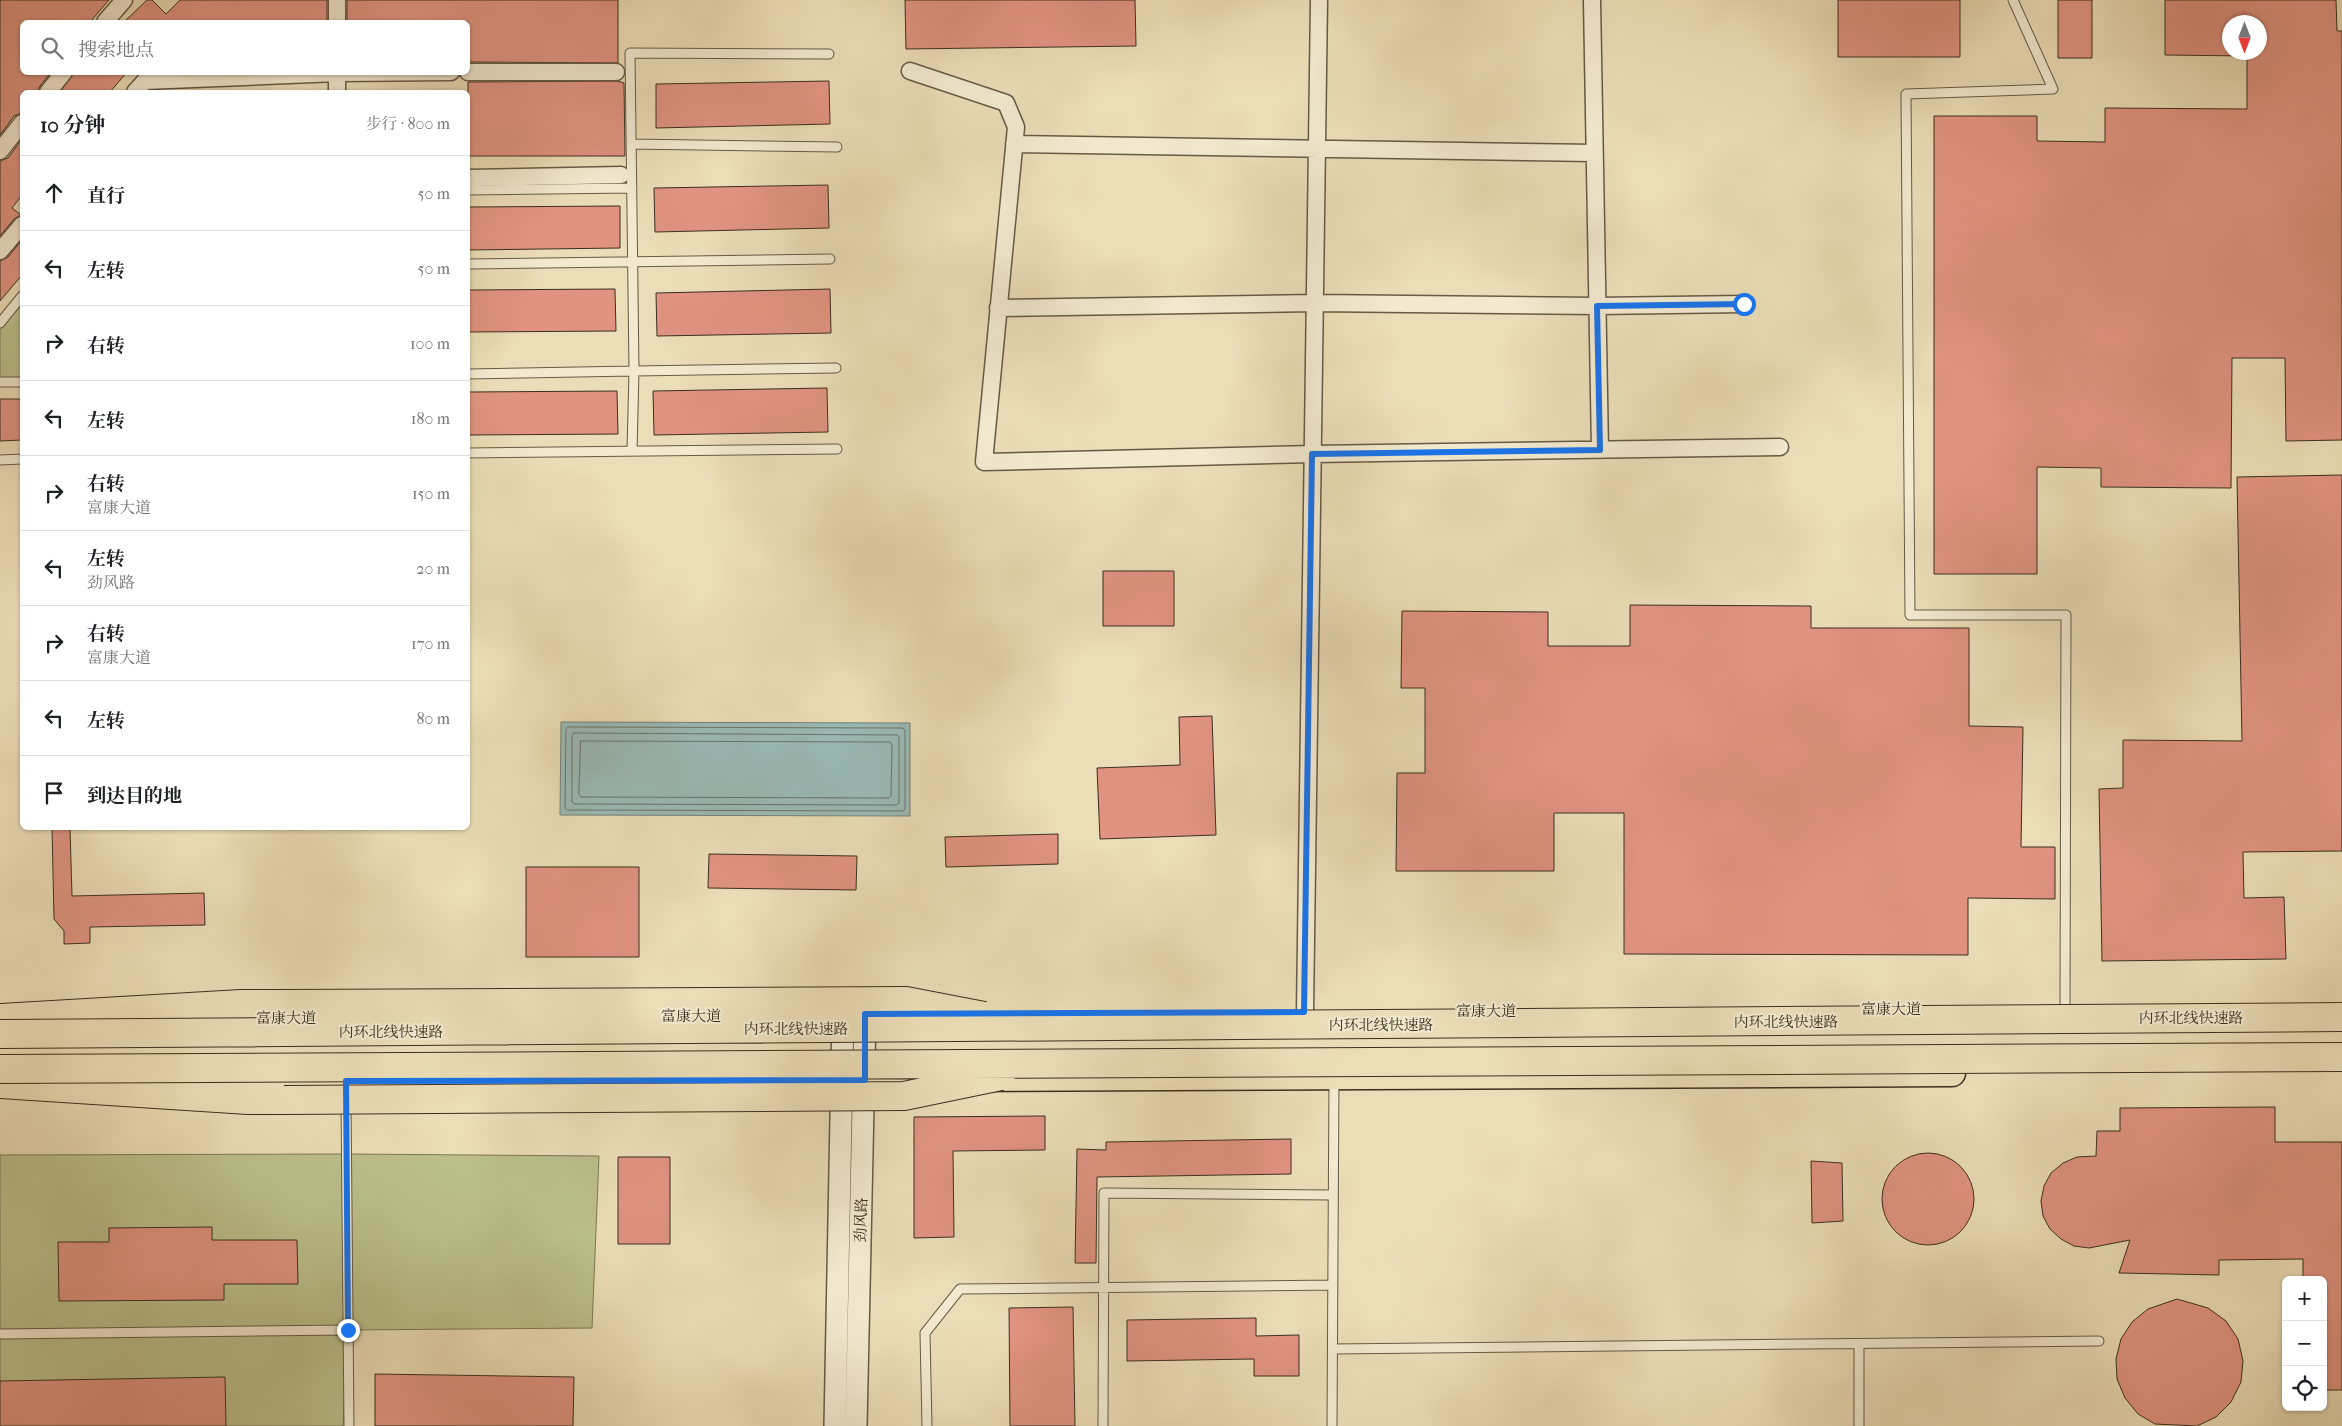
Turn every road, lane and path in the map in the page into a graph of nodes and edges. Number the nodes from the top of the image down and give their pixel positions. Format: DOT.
graph roads {
  1 [pos="124,0"];
  2 [pos="337,0"];
  3 [pos="1319,0"];
  4 [pos="1592,0"];
  5 [pos="2014,0"];
  6 [pos="107,20"];
  7 [pos="337,20"];
  8 [pos="829,54"];
  9 [pos="910,71"];
  10 [pos="470,72"];
  11 [pos="616,72"];
  12 [pos="62,75"];
  13 [pos="289,75"];
  14 [pos="337,75"];
  15 [pos="50,90"];
  16 [pos="137,90"];
  17 [pos="337,90"];
  18 [pos="20,126"];
  19 [pos="631,144"];
  20 [pos="1014,144"];
  21 [pos="837,147"];
  22 [pos="1317,147"];
  23 [pos="0,151"];
  24 [pos="1594,153"];
  25 [pos="470,178"];
  26 [pos="626,182"];
  27 [pos="470,190"];
  28 [pos="20,226"];
  29 [pos="0,251"];
  30 [pos="830,258"];
  31 [pos="632,261"];
  32 [pos="470,264"];
  33 [pos="20,298"];
  34 [pos="1314,303"];
  35 [pos="1744,304"];
  36 [pos="1597,306"];
  37 [pos="998,308"];
  38 [pos="0,323"];
  39 [pos="836,368"];
  40 [pos="634,371"];
  41 [pos="470,374"];
  42 [pos="0,382"];
  43 [pos="20,382"];
  44 [pos="1780,447"];
  45 [pos="837,449"];
  46 [pos="1600,450"];
  47 [pos="632,451"];
  48 [pos="470,454"];
  49 [pos="1312,454"];
  50 [pos="20,459"];
  51 [pos="0,460"];
  52 [pos="2342,1006"];
  53 [pos="2065,1008"];
  54 [pos="1304,1012"];
  55 [pos="854,1015"];
  56 [pos="2342,1017"];
  57 [pos="0,1018"];
  58 [pos="1195,1026"];
  59 [pos="0,1034"];
  60 [pos="2342,1057"];
  61 [pos="1192,1063"];
  62 [pos="0,1069"];
  63 [pos="2342,1070"];
  64 [pos="1334,1077"];
  65 [pos="854,1080"];
  66 [pos="346,1081"];
  67 [pos="0,1083"];
  68 [pos="1332,1195"];
  69 [pos="1333,1285"];
  70 [pos="1102,1288"];
  71 [pos="348,1330"];
  72 [pos="0,1334"];
  73 [pos="2100,1341"];
  74 [pos="1860,1344"];
  75 [pos="1333,1349"];
  76 [pos="349,1426"];
  77 [pos="835,1426"];
  78 [pos="856,1426"];
  79 [pos="927,1426"];
  80 [pos="1103,1426"];
  81 [pos="1332,1426"];
  82 [pos="1859,1426"];
  1 -- 6 [label="street"];
  2 -- 7 [label="street"];
  3 -- 22 [label="street"];
  4 -- 24 [label="street"];
  5 -- 53 [label="lane"];
  8 -- 19 [label="lane"];
  9 -- 20 [label="street"];
  10 -- 11 [label="street"];
  12 -- 15 [label="street"];
  13 -- 16 [label="street"];
  14 -- 17 [label="street"];
  18 -- 23 [label="street"];
  19 -- 21 [label="lane"];
  19 -- 26 [label="lane"];
  20 -- 22 [label="street"];
  20 -- 37 [label="street"];
  22 -- 24 [label="street"];
  22 -- 34 [label="street"];
  24 -- 36 [label="street"];
  25 -- 26 [label="street"];
  26 -- 27 [label="lane"];
  26 -- 31 [label="lane"];
  28 -- 29 [label="street"];
  30 -- 31 [label="lane"];
  31 -- 32 [label="lane"];
  31 -- 40 [label="lane"];
  33 -- 38 [label="lane"];
  34 -- 36 [label="street"];
  34 -- 37 [label="street"];
  34 -- 49 [label="street"];
  35 -- 36 [label="street"];
  36 -- 46 [label="street"];
  37 -- 49 [label="street"];
  39 -- 40 [label="lane"];
  40 -- 41 [label="lane"];
  40 -- 47 [label="lane"];
  42 -- 43 [label="lane"];
  44 -- 46 [label="street"];
  45 -- 47 [label="lane"];
  46 -- 49 [label="street"];
  47 -- 48 [label="lane"];
  49 -- 54 [label="street"];
  50 -- 51 [label="lane"];
  52 -- 53 [label="main road, 富康大道"];
  53 -- 54 [label="main road, 富康大道"];
  54 -- 55 [label="main road, 富康大道"];
  55 -- 57 [label="main road, 富康大道"];
  55 -- 65 [label="street, 劲风路"];
  56 -- 58 [label="highway, 内环北线快速路, bridge"];
  57 -- 58 [label="highway, bridge"];
  58 -- 59 [label="highway, 内环北线快速路, bridge"];
  60 -- 61 [label="highway, bridge"];
  61 -- 62 [label="highway, bridge"];
  61 -- 67 [label="highway, bridge"];
  63 -- 64 [label="main road"];
  64 -- 65 [label="main road"];
  64 -- 68 [label="lane"];
  65 -- 66 [label="main road"];
  65 -- 77 [label="street, 劲风路"];
  65 -- 78 [label="street, 劲风路"];
  66 -- 67 [label="main road"];
  66 -- 71 [label="lane"];
  68 -- 69 [label="lane"];
  68 -- 70 [label="lane"];
  69 -- 70 [label="lane"];
  69 -- 75 [label="lane"];
  70 -- 79 [label="lane"];
  70 -- 80 [label="lane"];
  71 -- 72 [label="lane"];
  71 -- 76 [label="lane"];
  73 -- 74 [label="lane"];
  74 -- 75 [label="lane"];
  74 -- 82 [label="lane"];
  75 -- 81 [label="lane"];
}
